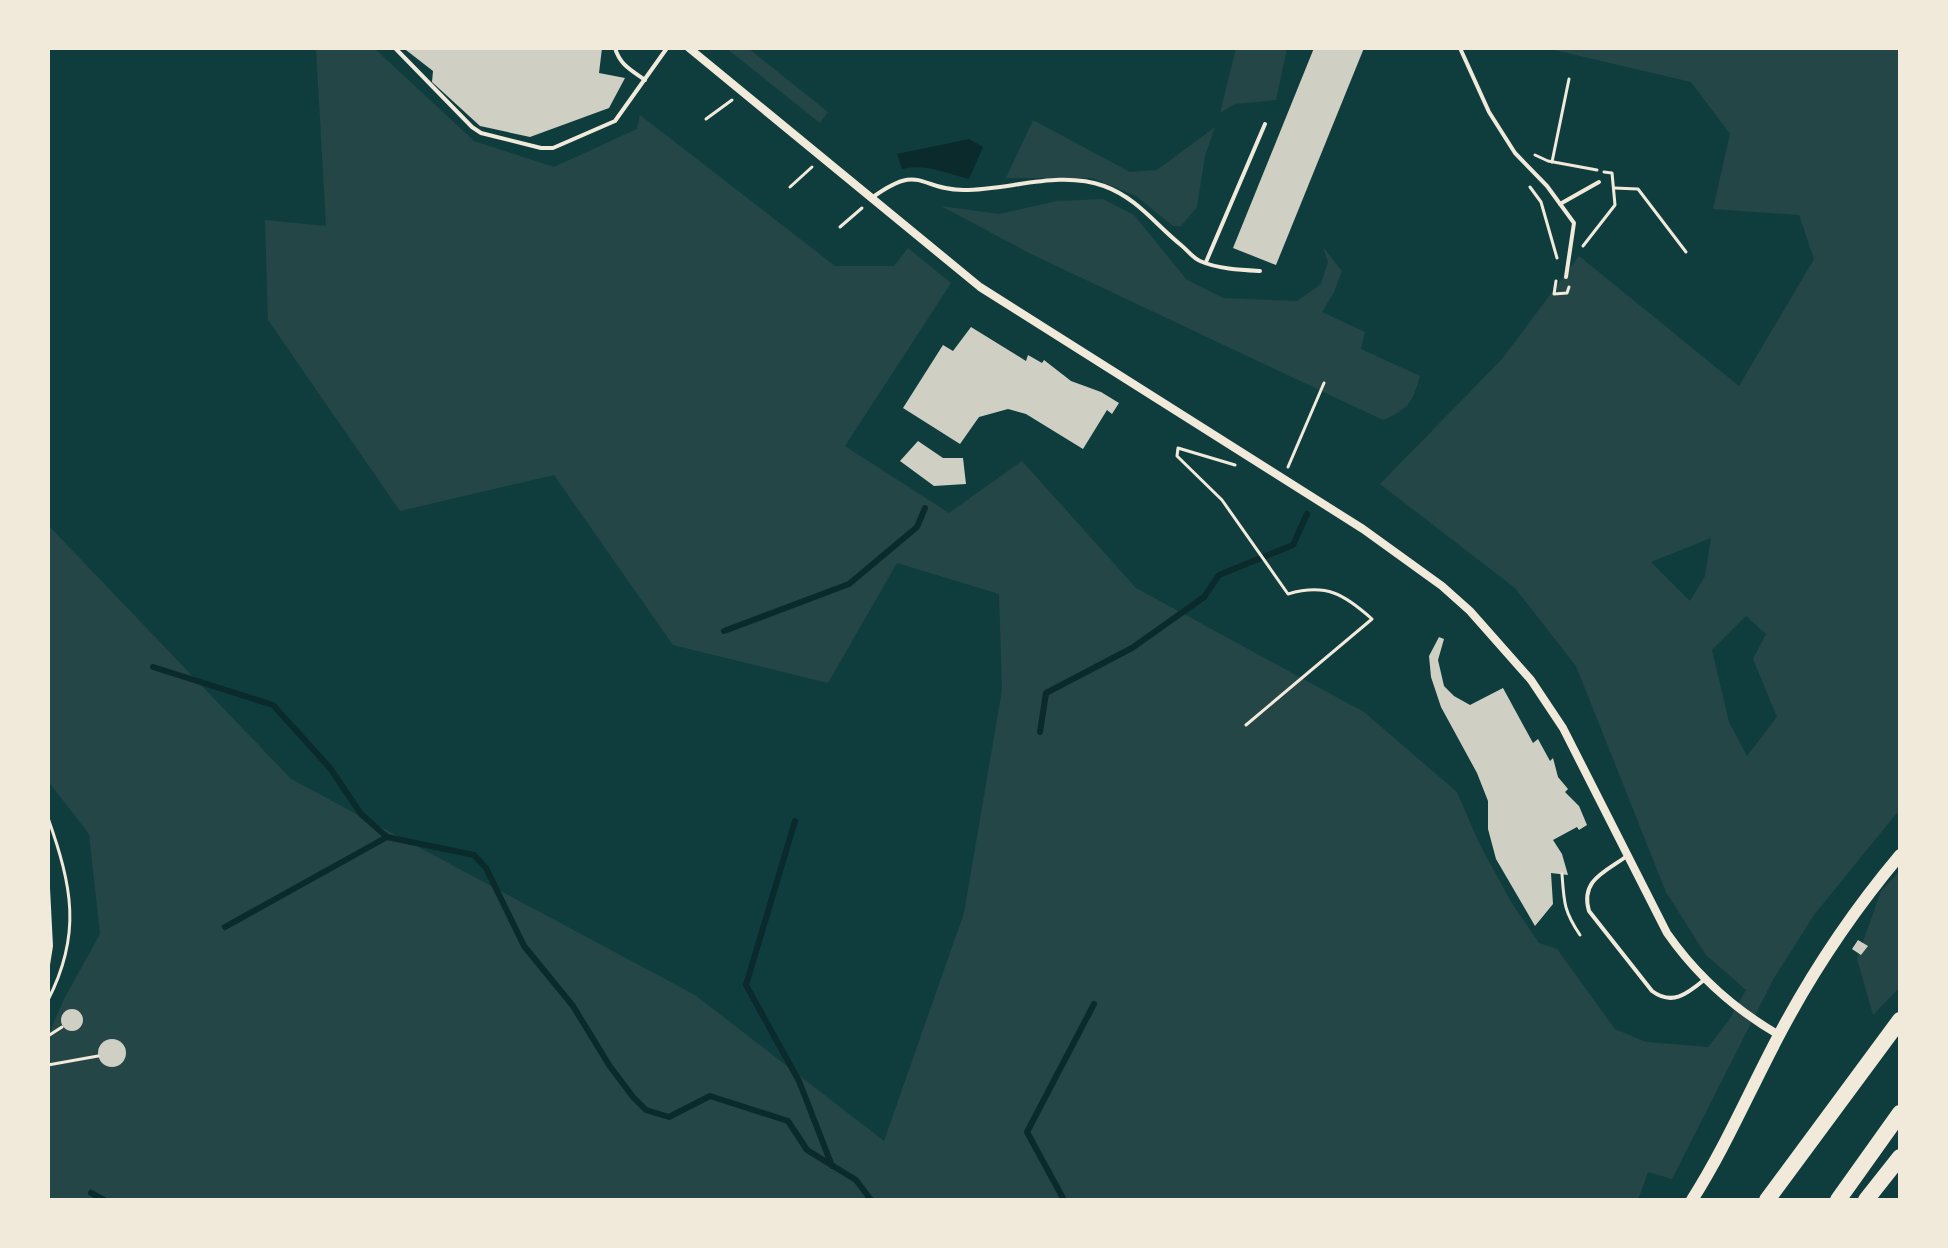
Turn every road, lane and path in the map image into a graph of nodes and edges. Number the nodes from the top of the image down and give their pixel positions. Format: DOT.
graph roads {
  1 [pos="395,48"];
  2 [pos="615,48"];
  3 [pos="667,48"];
  4 [pos="689,48"];
  5 [pos="1460,48"];
  6 [pos="1569,79"];
  7 [pos="645,80"];
  8 [pos="732,100"];
  9 [pos="706,119"];
  10 [pos="1265,124"];
  11 [pos="1527,151"];
  12 [pos="1552,162"];
  13 [pos="812,167"];
  14 [pos="1525,180"];
  15 [pos="1599,182"];
  16 [pos="790,187"];
  17 [pos="1614,188"];
  18 [pos="871,198"];
  19 [pos="1560,204"];
  20 [pos="862,208"];
  21 [pos="840,227"];
  22 [pos="1580,249"];
  23 [pos="1686,252"];
  24 [pos="1206,262"];
  25 [pos="1558,263"];
  26 [pos="1260,271"];
  27 [pos="1557,271"];
  28 [pos="1566,277"];
  29 [pos="1572,281"];
  30 [pos="1324,383"];
  31 [pos="1242,464"];
  32 [pos="1288,467"];
  33 [pos="1246,725"];
  34 [pos="48,818"];
  35 [pos="1628,855"];
  36 [pos="1900,855"];
  37 [pos="1562,874"];
  38 [pos="48,888"];
  39 [pos="1580,935"];
  40 [pos="48,965"];
  41 [pos="1704,980"];
  42 [pos="48,1000"];
  43 [pos="1900,1020"];
  44 [pos="62,1027"];
  45 [pos="1779,1035"];
  46 [pos="48,1036"];
  47 [pos="98,1056"];
  48 [pos="48,1065"];
  49 [pos="1898,1115"];
  50 [pos="1900,1157"];
  51 [pos="1692,1200"];
  52 [pos="1767,1200"];
  53 [pos="1838,1200"];
  54 [pos="1866,1200"];
  1 -- 7 [label="lane"];
  2 -- 7 [label="lane"];
  3 -- 7 [label="lane"];
  4 -- 18 [label="street"];
  5 -- 19 [label="lane"];
  6 -- 12 [label="path"];
  8 -- 9 [label="path"];
  10 -- 24 [label="lane"];
  11 -- 12 [label="path"];
  12 -- 17 [label="path"];
  13 -- 16 [label="path"];
  14 -- 25 [label="path"];
  15 -- 19 [label="lane"];
  17 -- 22 [label="path"];
  17 -- 23 [label="path"];
  18 -- 24 [label="lane"];
  18 -- 35 [label="street"];
  19 -- 28 [label="lane"];
  20 -- 21 [label="path"];
  24 -- 26 [label="lane"];
  27 -- 29 [label="path"];
  30 -- 32 [label="path"];
  31 -- 33 [label="path"];
  34 -- 42 [label="path"];
  35 -- 41 [label="street"];
  35 -- 41 [label="lane"];
  36 -- 45 [label="main road"];
  37 -- 39 [label="path"];
  38 -- 40 [label="lane"];
  41 -- 45 [label="street"];
  43 -- 52 [label="highway"];
  44 -- 46 [label="path"];
  45 -- 51 [label="main road"];
  47 -- 48 [label="path"];
  49 -- 53 [label="highway"];
  50 -- 54 [label="highway"];
}
